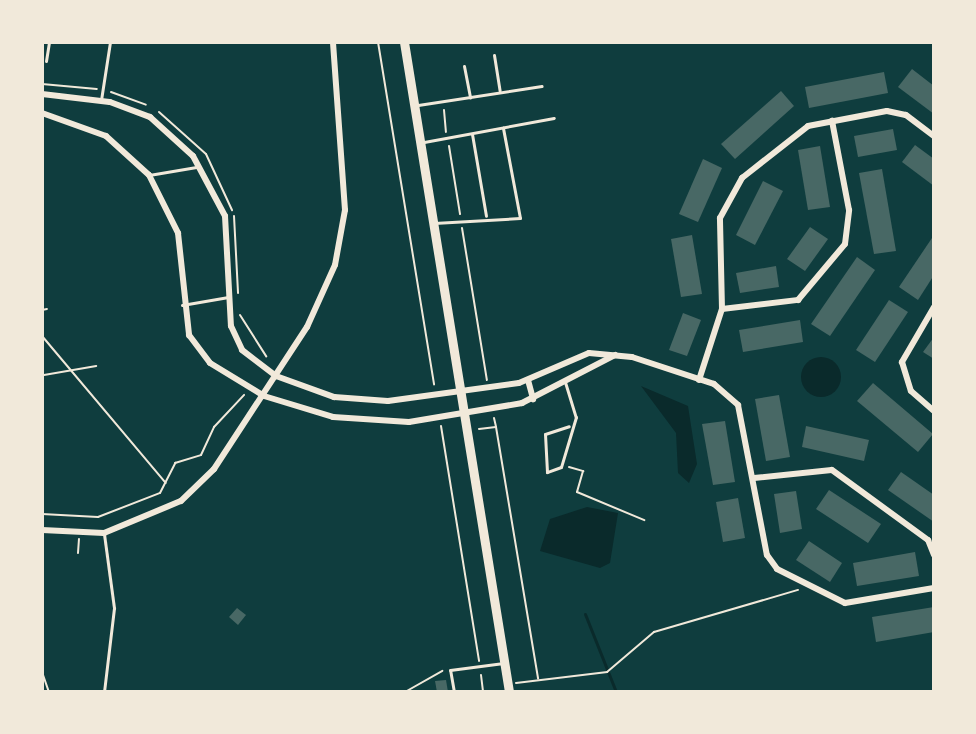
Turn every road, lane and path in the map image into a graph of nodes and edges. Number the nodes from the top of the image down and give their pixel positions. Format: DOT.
graph roads {
  1 [pos="49,42"];
  2 [pos="110,42"];
  3 [pos="333,42"];
  4 [pos="378,42"];
  5 [pos="404,42"];
  6 [pos="494,55"];
  7 [pos="46,61"];
  8 [pos="464,66"];
  9 [pos="542,86"];
  10 [pos="500,92"];
  11 [pos="42,94"];
  12 [pos="470,97"];
  13 [pos="101,100"];
  14 [pos="443,101"];
  15 [pos="414,106"];
  16 [pos="42,113"];
  17 [pos="554,118"];
  18 [pos="832,121"];
  19 [pos="503,128"];
  20 [pos="472,134"];
  21 [pos="934,136"];
  22 [pos="447,138"];
  23 [pos="421,143"];
  24 [pos="201,166"];
  25 [pos="149,175"];
  26 [pos="486,216"];
  27 [pos="461,219"];
  28 [pos="434,223"];
  29 [pos="228,297"];
  30 [pos="182,305"];
  31 [pos="934,307"];
  32 [pos="47,309"];
  33 [pos="722,309"];
  34 [pos="42,310"];
  35 [pos="479,332"];
  36 [pos="42,336"];
  37 [pos="619,353"];
  38 [pos="96,366"];
  39 [pos="560,366"];
  40 [pos="71,371"];
  41 [pos="44,375"];
  42 [pos="276,376"];
  43 [pos="528,380"];
  44 [pos="699,380"];
  45 [pos="565,382"];
  46 [pos="463,392"];
  47 [pos="264,396"];
  48 [pos="436,396"];
  49 [pos="533,399"];
  50 [pos="934,411"];
  51 [pos="466,412"];
  52 [pos="440,418"];
  53 [pos="569,426"];
  54 [pos="470,431"];
  55 [pos="562,465"];
  56 [pos="754,478"];
  57 [pos="167,484"];
  58 [pos="644,520"];
  59 [pos="42,530"];
  60 [pos="104,533"];
  61 [pos="934,555"];
  62 [pos="806,586"];
  63 [pos="934,588"];
  64 [pos="505,663"];
  65 [pos="479,666"];
  66 [pos="450,670"];
  67 [pos="42,672"];
  68 [pos="538,680"];
  69 [pos="509,688"];
  70 [pos="49,692"];
  71 [pos="104,692"];
  72 [pos="405,692"];
  73 [pos="454,692"];
  74 [pos="483,692"];
  1 -- 7 [label="lane"];
  2 -- 13 [label="lane"];
  3 -- 42 [label="street"];
  4 -- 48 [label="path"];
  5 -- 15 [label="main road"];
  6 -- 10 [label="lane"];
  8 -- 12 [label="lane"];
  9 -- 10 [label="lane"];
  10 -- 12 [label="lane"];
  11 -- 13 [label="street"];
  12 -- 14 [label="lane"];
  13 -- 24 [label="street"];
  14 -- 15 [label="lane"];
  14 -- 22 [label="path"];
  15 -- 23 [label="main road"];
  16 -- 25 [label="street"];
  17 -- 19 [label="lane"];
  18 -- 21 [label="street"];
  18 -- 33 [label="street"];
  18 -- 33 [label="street"];
  19 -- 20 [label="lane"];
  19 -- 26 [label="lane"];
  20 -- 22 [label="lane"];
  20 -- 26 [label="lane"];
  22 -- 23 [label="lane"];
  22 -- 27 [label="path"];
  23 -- 28 [label="main road"];
  24 -- 25 [label="lane"];
  24 -- 29 [label="street"];
  25 -- 30 [label="street"];
  26 -- 27 [label="lane"];
  27 -- 28 [label="lane"];
  27 -- 35 [label="path"];
  28 -- 46 [label="main road"];
  29 -- 30 [label="lane"];
  29 -- 42 [label="street"];
  30 -- 47 [label="street"];
  31 -- 50 [label="street"];
  32 -- 34 [label="path"];
  33 -- 44 [label="street"];
  36 -- 40 [label="path"];
  37 -- 39 [label="street"];
  37 -- 44 [label="street"];
  37 -- 45 [label="street"];
  38 -- 40 [label="path"];
  39 -- 43 [label="street"];
  39 -- 45 [label="street"];
  40 -- 41 [label="path"];
  40 -- 57 [label="path"];
  42 -- 47 [label="street"];
  42 -- 48 [label="street"];
  43 -- 46 [label="street"];
  43 -- 49 [label="street"];
  44 -- 56 [label="street"];
  45 -- 49 [label="street"];
  45 -- 53 [label="lane"];
  46 -- 48 [label="street"];
  46 -- 51 [label="main road"];
  47 -- 52 [label="street"];
  47 -- 60 [label="street"];
  49 -- 51 [label="street"];
  51 -- 52 [label="street"];
  51 -- 54 [label="main road"];
  52 -- 65 [label="path"];
  53 -- 55 [label="lane"];
  53 -- 55 [label="lane"];
  54 -- 64 [label="main road"];
  54 -- 68 [label="path"];
  55 -- 58 [label="path"];
  56 -- 61 [label="street"];
  56 -- 62 [label="street"];
  59 -- 60 [label="street"];
  60 -- 71 [label="lane"];
  62 -- 63 [label="street"];
  62 -- 68 [label="path"];
  64 -- 65 [label="lane"];
  64 -- 69 [label="main road"];
  65 -- 66 [label="lane"];
  65 -- 74 [label="path"];
  66 -- 72 [label="path"];
  66 -- 73 [label="lane"];
  67 -- 70 [label="path"];
  68 -- 69 [label="path"];
}
